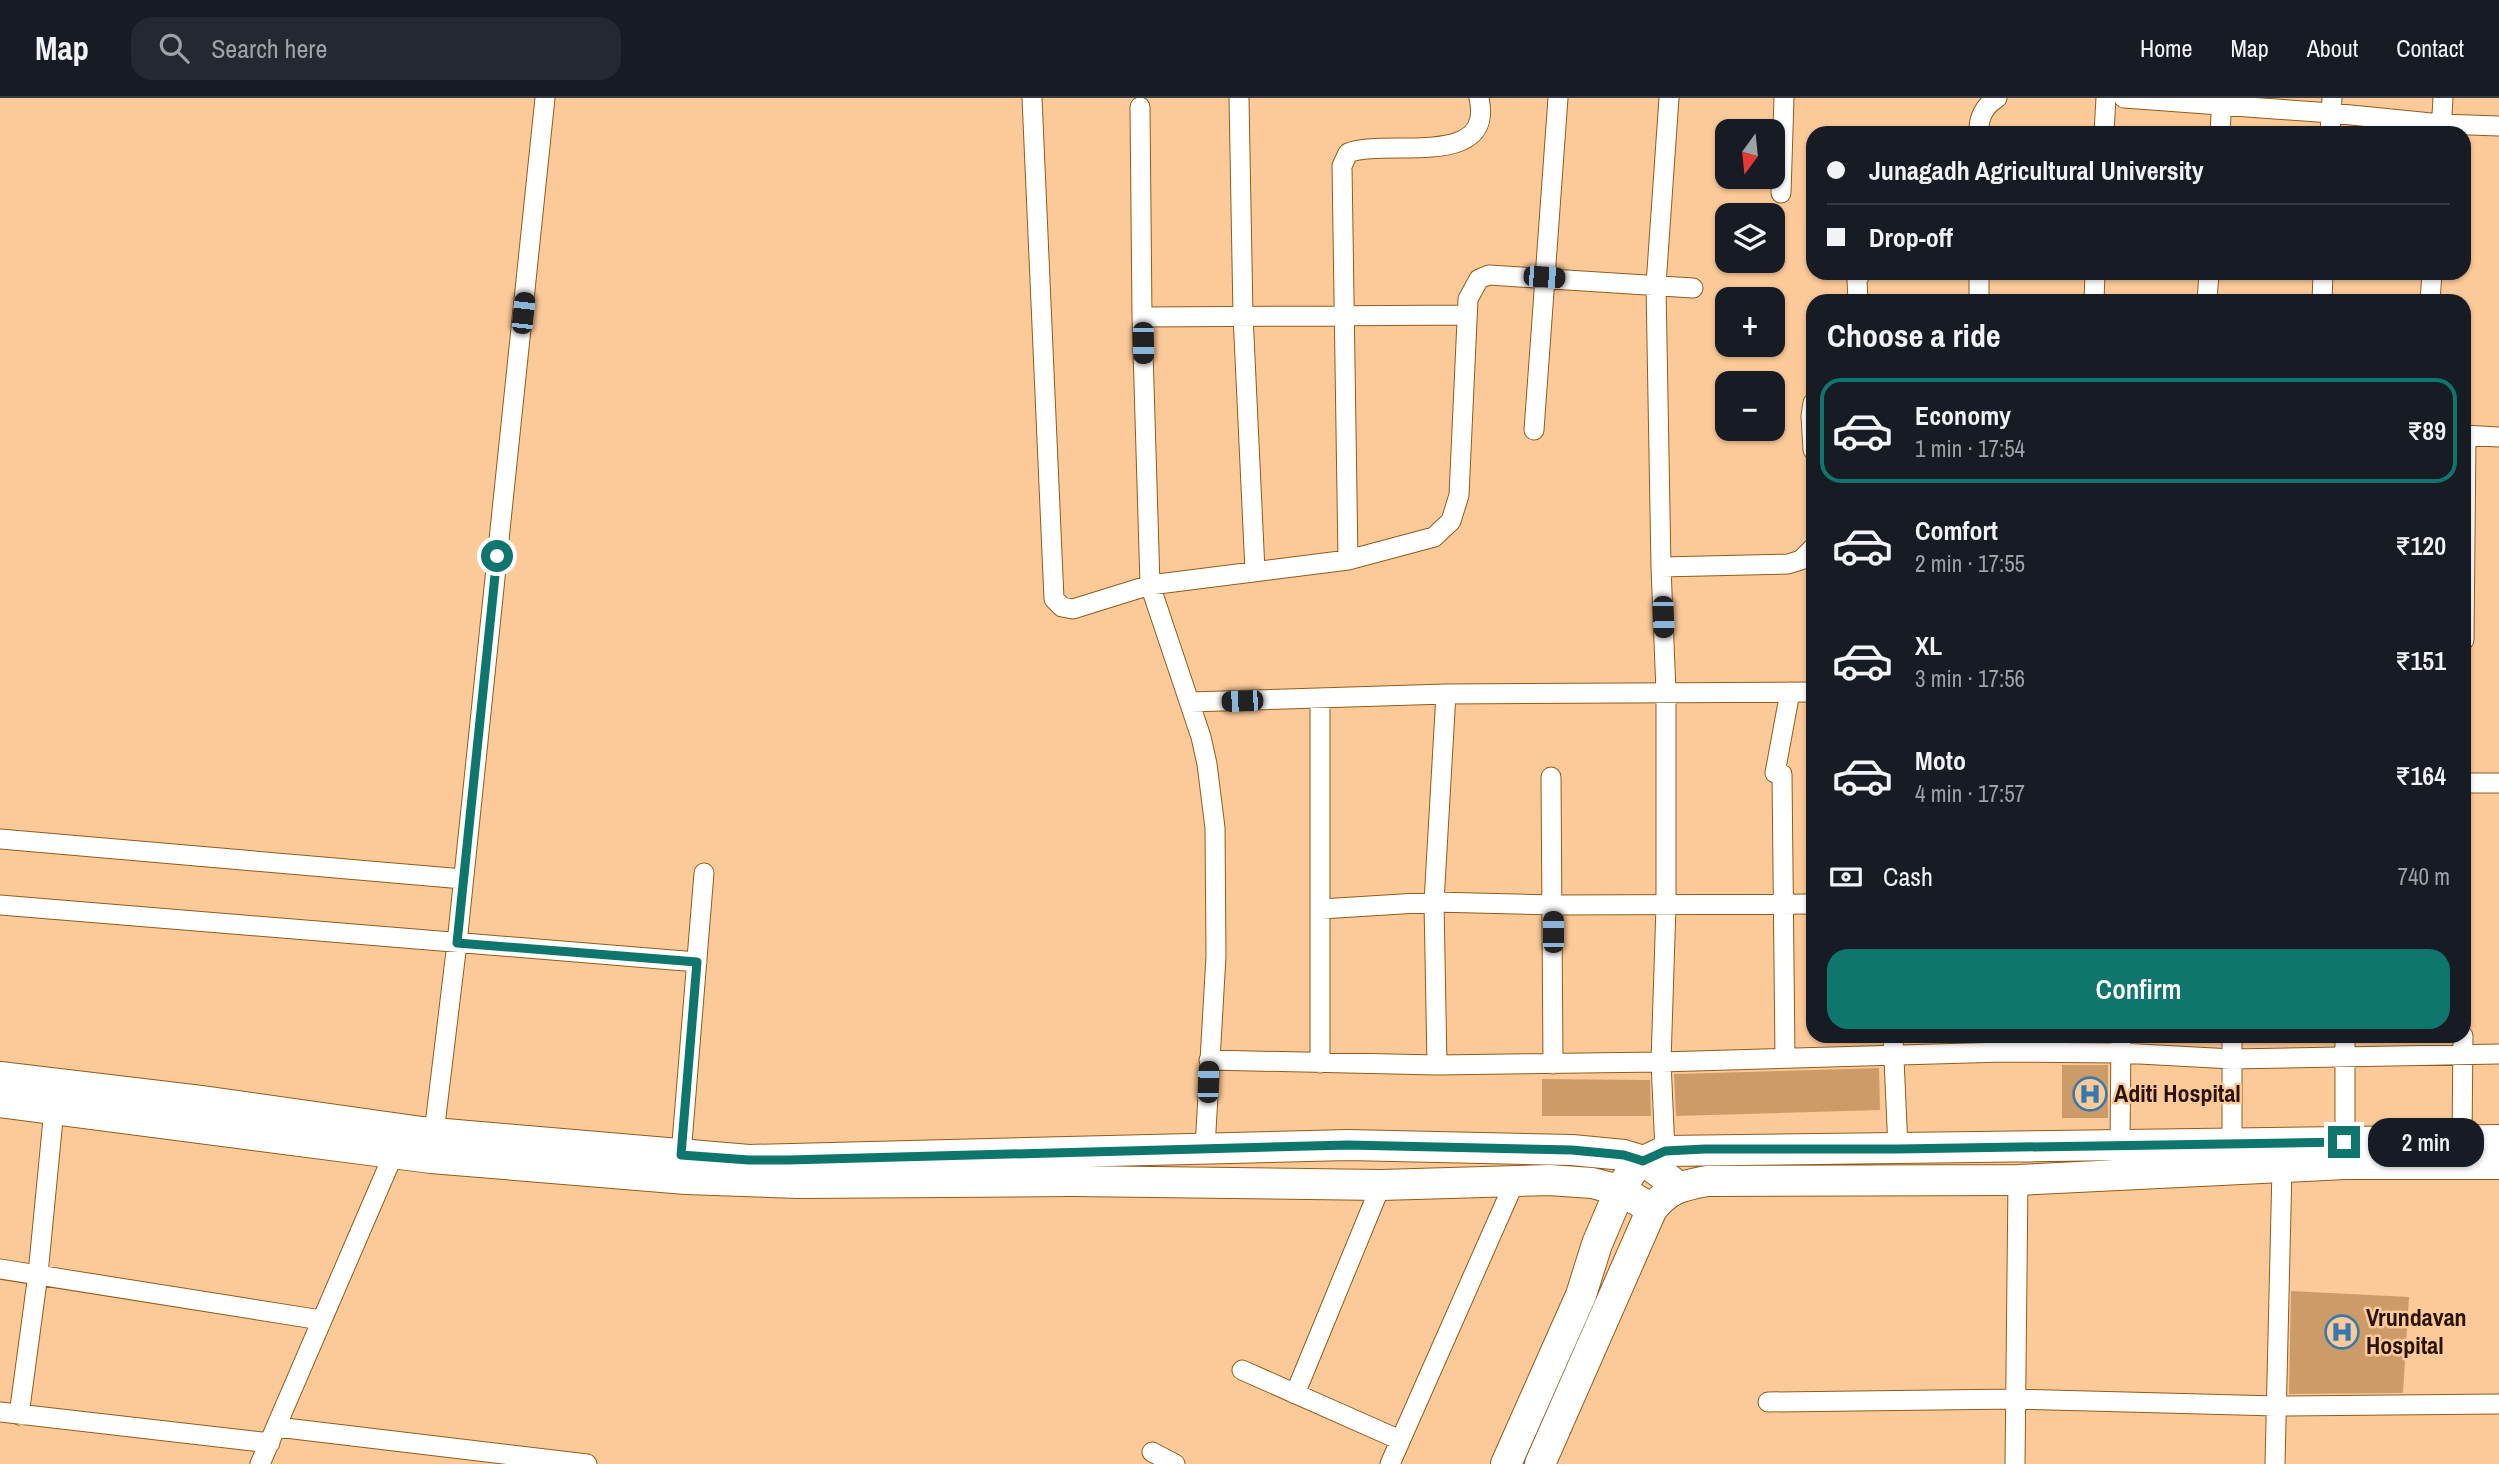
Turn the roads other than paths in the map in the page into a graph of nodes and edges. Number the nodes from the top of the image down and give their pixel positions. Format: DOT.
graph roads {
  1 [pos="545,98"];
  2 [pos="1032,98"];
  3 [pos="1239,98"];
  4 [pos="1479,98"];
  5 [pos="1558,98"];
  6 [pos="1669,98"];
  7 [pos="1784,98"];
  8 [pos="1997,98"];
  9 [pos="2106,98"];
  10 [pos="2124,98"];
  11 [pos="2443,98"];
  12 [pos="2222,101"];
  13 [pos="2331,105"];
  14 [pos="1140,107"];
  15 [pos="1979,126"];
  16 [pos="2104,126"];
  17 [pos="2220,126"];
  18 [pos="2330,126"];
  19 [pos="2431,126"];
  20 [pos="2441,126"];
  21 [pos="2499,126"];
  22 [pos="2471,127"];
  23 [pos="1781,193"];
  24 [pos="1544,277"];
  25 [pos="1656,285"];
  26 [pos="1693,288"];
  27 [pos="1243,315"];
  28 [pos="1467,315"];
  29 [pos="1344,316"];
  30 [pos="1142,317"];
  31 [pos="1534,430"];
  32 [pos="2471,436"];
  33 [pos="2499,437"];
  34 [pos="1806,555"];
  35 [pos="1348,560"];
  36 [pos="1661,567"];
  37 [pos="1255,571"];
  38 [pos="1152,591"];
  39 [pos="1666,692"];
  40 [pos="1790,692"];
  41 [pos="1806,692"];
  42 [pos="1446,694"];
  43 [pos="1320,698"];
  44 [pos="1190,702"];
  45 [pos="1551,777"];
  46 [pos="2471,783"];
  47 [pos="2499,783"];
  48 [pos="0,839"];
  49 [pos="704,873"];
  50 [pos="463,879"];
  51 [pos="1434,902"];
  52 [pos="1784,904"];
  53 [pos="1806,904"];
  54 [pos="0,905"];
  55 [pos="1553,905"];
  56 [pos="1667,906"];
  57 [pos="1321,909"];
  58 [pos="457,943"];
  59 [pos="697,962"];
  60 [pos="2232,1043"];
  61 [pos="2345,1043"];
  62 [pos="2005,1044"];
  63 [pos="2121,1044"];
  64 [pos="2463,1045"];
  65 [pos="1893,1046"];
  66 [pos="2499,1054"];
  67 [pos="2345,1056"];
  68 [pos="1785,1058"];
  69 [pos="2232,1059"];
  70 [pos="1209,1060"];
  71 [pos="1661,1062"];
  72 [pos="1320,1063"];
  73 [pos="1553,1064"];
  74 [pos="1437,1065"];
  75 [pos="0,1077"];
  76 [pos="0,1102"];
  77 [pos="54,1109"];
  78 [pos="434,1133"];
  79 [pos="2462,1140"];
  80 [pos="2499,1140"];
  81 [pos="2344,1142"];
  82 [pos="2232,1143"];
  83 [pos="2120,1144"];
  84 [pos="1205,1148"];
  85 [pos="1898,1149"];
  86 [pos="394,1153"];
  87 [pos="681,1155"];
  88 [pos="1654,1156"];
  89 [pos="2499,1164"];
  90 [pos="2282,1168"];
  91 [pos="2018,1180"];
  92 [pos="1515,1181"];
  93 [pos="1381,1185"];
  94 [pos="1679,1187"];
  95 [pos="1620,1190"];
  96 [pos="1652,1209"];
  97 [pos="0,1269"];
  98 [pos="38,1274"];
  99 [pos="321,1320"];
  100 [pos="1242,1370"];
  101 [pos="1295,1394"];
  102 [pos="2015,1399"];
  103 [pos="1768,1402"];
  104 [pos="2499,1404"];
  105 [pos="2276,1406"];
  106 [pos="10,1413"];
  107 [pos="273,1435"];
  108 [pos="1401,1440"];
  109 [pos="1152,1452"];
  110 [pos="260,1464"];
  111 [pos="587,1464"];
  112 [pos="1175,1464"];
  113 [pos="1390,1464"];
  114 [pos="1506,1464"];
  115 [pos="1540,1464"];
  116 [pos="2015,1464"];
  117 [pos="2275,1464"];
  1 -- 50 [label="street"];
  2 -- 38 [label="street"];
  3 -- 27 [label="street"];
  4 -- 29 [label="street"];
  5 -- 24 [label="street"];
  6 -- 25 [label="street"];
  7 -- 23 [label="street"];
  8 -- 15 [label="street"];
  9 -- 16 [label="street"];
  10 -- 12 [label="street"];
  11 -- 20 [label="street"];
  12 -- 13 [label="street"];
  12 -- 17 [label="street"];
  13 -- 18 [label="street"];
  13 -- 19 [label="street"];
  14 -- 30 [label="street"];
  21 -- 22 [label="street"];
  24 -- 25 [label="street"];
  24 -- 28 [label="street"];
  24 -- 31 [label="street"];
  25 -- 26 [label="street"];
  25 -- 36 [label="street"];
  27 -- 29 [label="street"];
  27 -- 30 [label="street"];
  27 -- 37 [label="street"];
  28 -- 29 [label="street"];
  28 -- 35 [label="street"];
  29 -- 35 [label="street"];
  30 -- 38 [label="street"];
  32 -- 33 [label="street"];
  34 -- 36 [label="street"];
  35 -- 37 [label="street"];
  36 -- 39 [label="street"];
  37 -- 38 [label="street"];
  38 -- 44 [label="street"];
  39 -- 40 [label="street"];
  39 -- 42 [label="street"];
  39 -- 56 [label="street"];
  40 -- 41 [label="street"];
  40 -- 52 [label="street"];
  42 -- 43 [label="street"];
  42 -- 51 [label="street"];
  43 -- 44 [label="street"];
  43 -- 57 [label="street"];
  44 -- 70 [label="street"];
  45 -- 55 [label="street"];
  46 -- 47 [label="street"];
  48 -- 50 [label="street"];
  49 -- 59 [label="street"];
  50 -- 58 [label="street"];
  51 -- 55 [label="street"];
  51 -- 57 [label="street"];
  51 -- 74 [label="street"];
  52 -- 53 [label="street"];
  52 -- 56 [label="street"];
  52 -- 68 [label="street"];
  54 -- 58 [label="street"];
  55 -- 56 [label="street"];
  55 -- 73 [label="street"];
  56 -- 71 [label="street"];
  57 -- 72 [label="street"];
  58 -- 59 [label="street"];
  58 -- 78 [label="street"];
  59 -- 87 [label="street"];
  60 -- 69 [label="street"];
  61 -- 67 [label="street"];
  62 -- 63 [label="street"];
  62 -- 65 [label="street"];
  63 -- 69 [label="street"];
  63 -- 83 [label="street"];
  64 -- 66 [label="street"];
  64 -- 67 [label="street"];
  64 -- 79 [label="street"];
  65 -- 68 [label="street"];
  65 -- 85 [label="street"];
  67 -- 69 [label="street"];
  67 -- 81 [label="street"];
  68 -- 71 [label="street"];
  69 -- 82 [label="street"];
  70 -- 72 [label="street"];
  70 -- 84 [label="street"];
  71 -- 73 [label="street"];
  71 -- 88 [label="street"];
  72 -- 74 [label="street"];
  73 -- 74 [label="street"];
  75 -- 78 [label="main road"];
  76 -- 77 [label="main road"];
  77 -- 86 [label="main road"];
  77 -- 98 [label="street"];
  78 -- 87 [label="main road"];
  79 -- 80 [label="main road"];
  79 -- 81 [label="main road"];
  81 -- 82 [label="main road"];
  82 -- 83 [label="main road"];
  83 -- 85 [label="main road"];
  84 -- 87 [label="main road"];
  84 -- 88 [label="main road"];
  85 -- 88 [label="main road"];
  86 -- 93 [label="main road"];
  86 -- 99 [label="street"];
  88 -- 94 [label="main road"];
  88 -- 95 [label="main road"];
  89 -- 90 [label="main road"];
  90 -- 91 [label="main road"];
  90 -- 105 [label="street"];
  91 -- 94 [label="main road"];
  91 -- 102 [label="street"];
  92 -- 93 [label="main road"];
  92 -- 95 [label="main road"];
  92 -- 108 [label="street"];
  93 -- 101 [label="street"];
  94 -- 96 [label="main road"];
  95 -- 96 [label="main road"];
  95 -- 114 [label="main road"];
  96 -- 115 [label="main road"];
  97 -- 98 [label="street"];
  98 -- 99 [label="street"];
  98 -- 106 [label="street"];
  99 -- 107 [label="street"];
  100 -- 101 [label="street"];
  101 -- 108 [label="street"];
  102 -- 103 [label="street"];
  102 -- 105 [label="street"];
  102 -- 116 [label="street"];
  104 -- 105 [label="street"];
  105 -- 117 [label="street"];
  106 -- 107 [label="street"];
  107 -- 110 [label="street"];
  107 -- 111 [label="street"];
  108 -- 113 [label="street"];
  109 -- 112 [label="street"];
}
